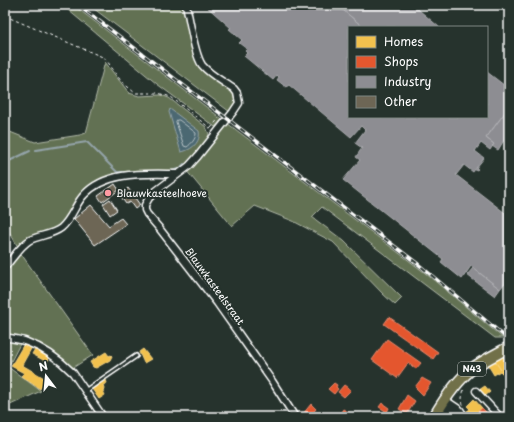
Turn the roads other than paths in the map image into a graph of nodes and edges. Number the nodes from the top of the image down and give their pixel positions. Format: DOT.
graph roads {
  1 [pos="186,5"];
  2 [pos="178,174"];
  3 [pos="5,267"];
  4 [pos="5,337"];
  5 [pos="509,347"];
  6 [pos="136,356"];
  7 [pos="86,391"];
  8 [pos="476,391"];
  9 [pos="442,404"];
  10 [pos="463,413"];
  11 [pos="103,417"];
  12 [pos="295,417"];
  13 [pos="434,417"];
  14 [pos="457,417"];
  15 [pos="500,417"];
  1 -- 2 [label="street, Blauwkasteelstraat"];
  2 -- 3 [label="street"];
  2 -- 12 [label="street, Blauwkasteelstraat"];
  4 -- 7 [label="street"];
  5 -- 9 [label="main road, N43"];
  6 -- 7 [label="lane"];
  7 -- 11 [label="street"];
  8 -- 15 [label="street"];
  9 -- 10 [label="main road"];
  9 -- 13 [label="main road, N43"];
  9 -- 14 [label="main road"];
}
